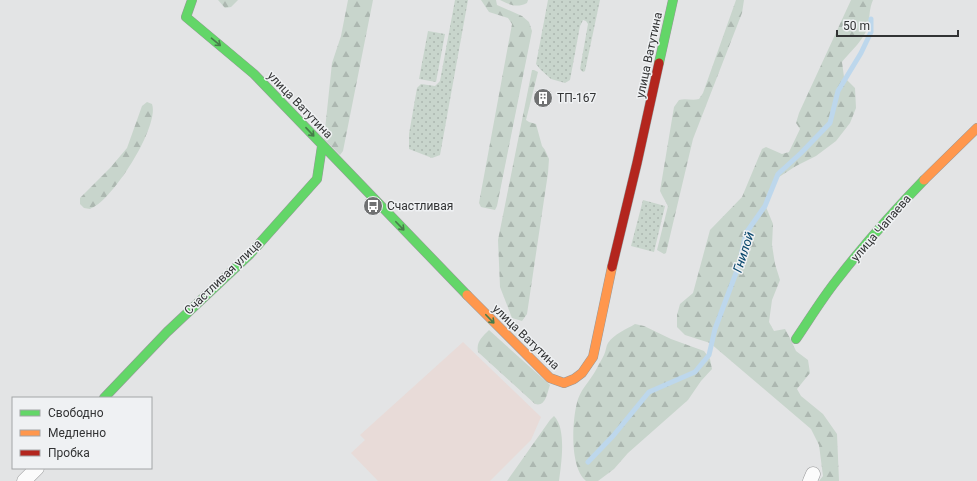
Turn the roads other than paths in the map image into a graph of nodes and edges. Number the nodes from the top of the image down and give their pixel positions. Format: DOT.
graph roads {
  1 [pos="192,0"];
  2 [pos="673,0"];
  3 [pos="977,128"];
  4 [pos="322,146"];
  5 [pos="796,339"];
  6 [pos="105,397"];
  7 [pos="36,469"];
  8 [pos="24,481"];
  1 -- 4 [label="street, улица Ватутина, one-way"];
  4 -- 2 [label="street, улица Ватутина, one-way"];
  3 -- 5 [label="street, улица Чапаева"];
  4 -- 6 [label="street, Счастливая улица"];
  7 -- 8 [label="street"];
}
